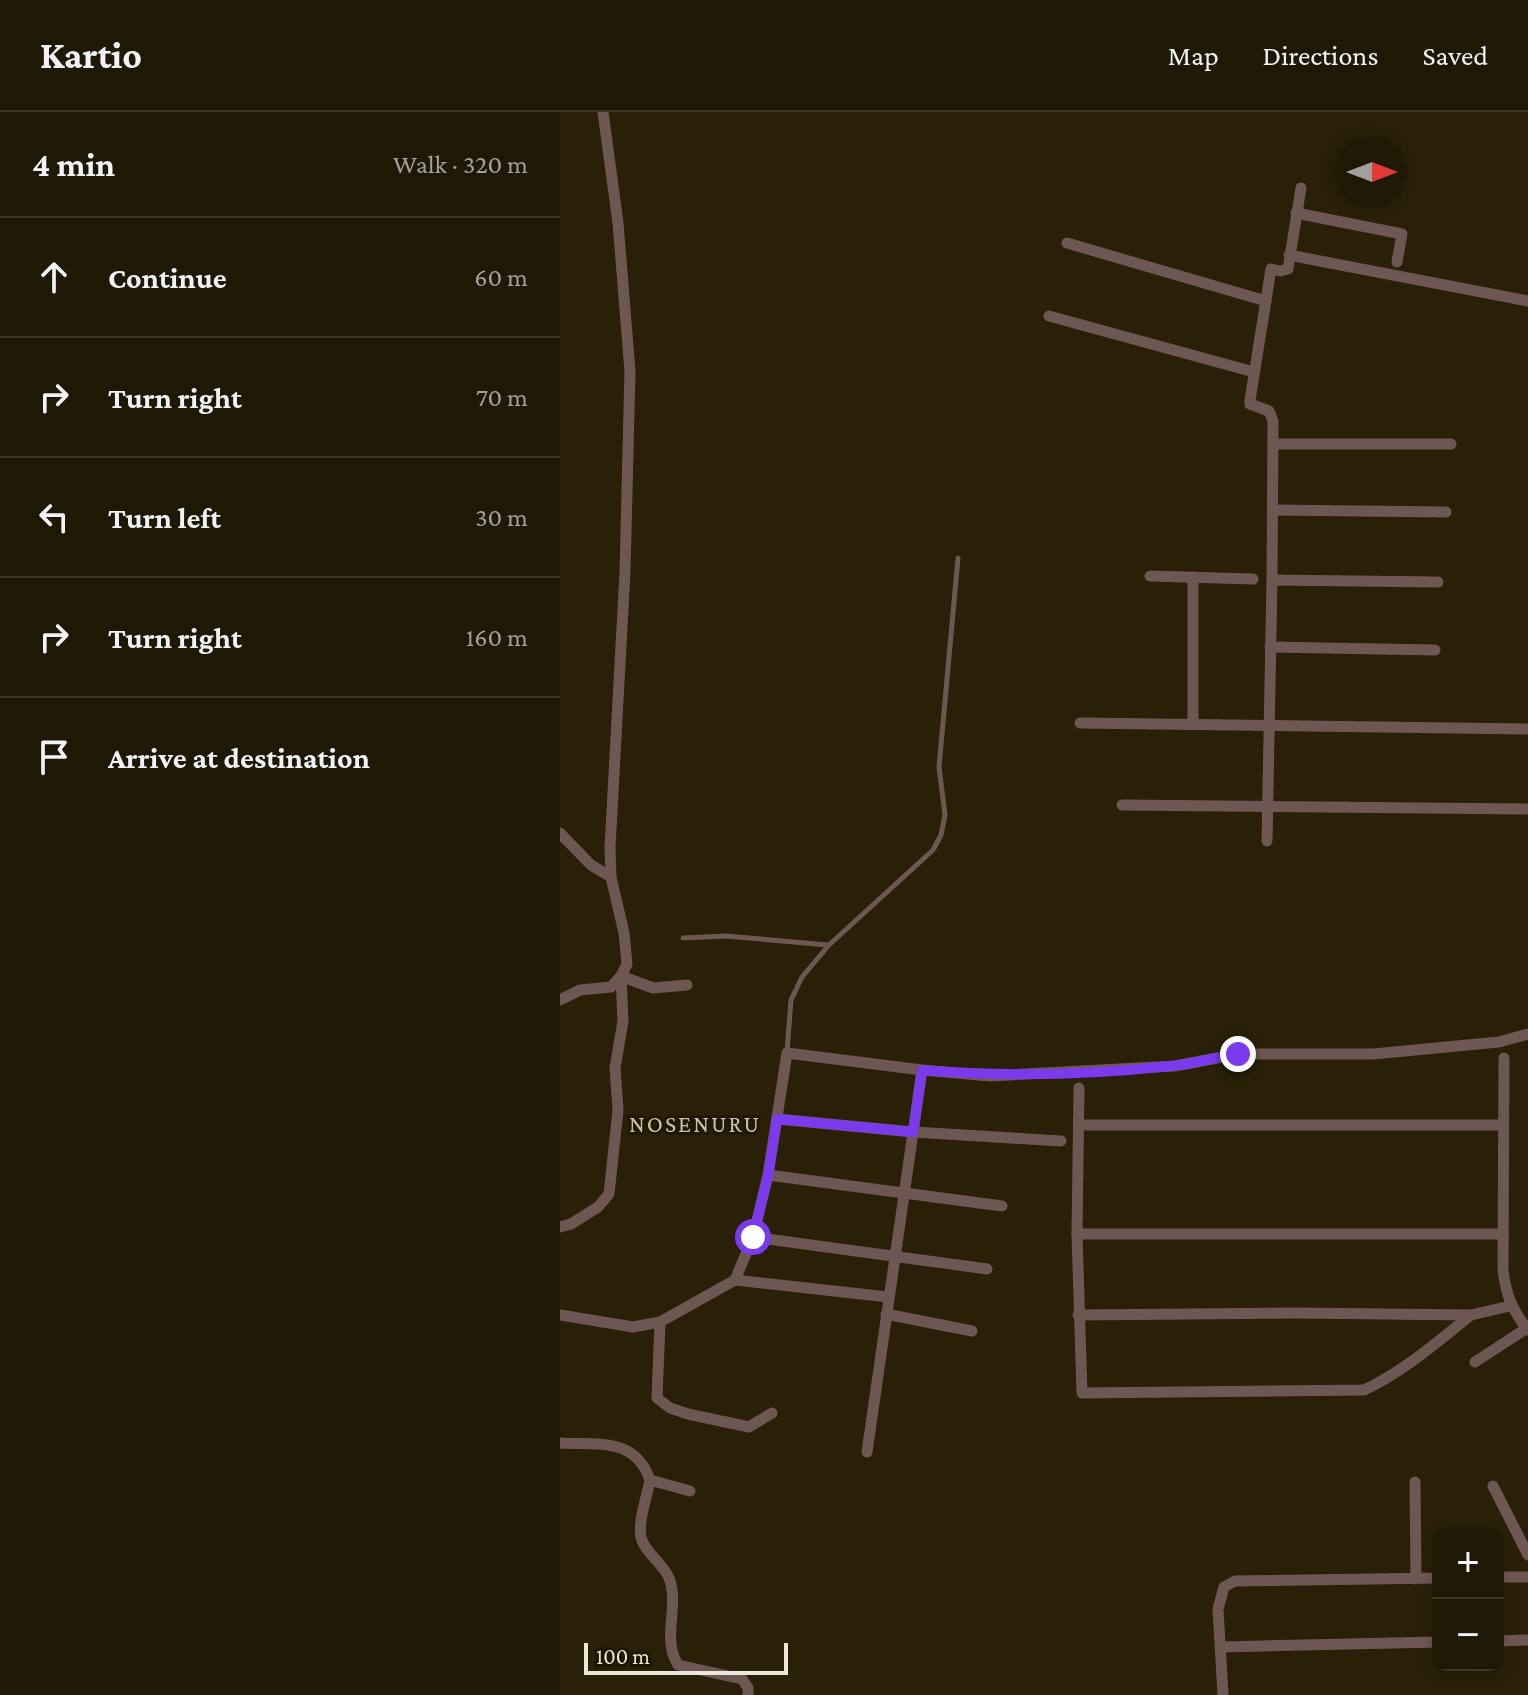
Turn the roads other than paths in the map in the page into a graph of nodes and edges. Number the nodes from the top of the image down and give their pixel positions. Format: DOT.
graph roads {
  1 [pos="603,112"];
  2 [pos="1301,188"];
  3 [pos="1296,213"];
  4 [pos="1067,243"];
  5 [pos="1289,255"];
  6 [pos="1397,262"];
  7 [pos="1266,301"];
  8 [pos="1528,301"];
  9 [pos="1049,316"];
  10 [pos="1254,372"];
  11 [pos="1275,444"];
  12 [pos="1451,444"];
  13 [pos="1274,510"];
  14 [pos="1446,512"];
  15 [pos="958,558"];
  16 [pos="1150,576"];
  17 [pos="1193,577"];
  18 [pos="1253,579"];
  19 [pos="1272,580"];
  20 [pos="1438,582"];
  21 [pos="1270,647"];
  22 [pos="1435,650"];
  23 [pos="1080,723"];
  24 [pos="1193,723"];
  25 [pos="1268,724"];
  26 [pos="1528,729"];
  27 [pos="1122,805"];
  28 [pos="1267,805"];
  29 [pos="1528,809"];
  30 [pos="560,833"];
  31 [pos="1267,841"];
  32 [pos="611,877"];
  33 [pos="683,938"];
  34 [pos="829,945"];
  35 [pos="621,976"];
  36 [pos="687,985"];
  37 [pos="560,1000"];
  38 [pos="1528,1034"];
  39 [pos="787,1053"];
  40 [pos="1504,1058"];
  41 [pos="922,1070"];
  42 [pos="1079,1088"];
  43 [pos="777,1119"];
  44 [pos="1080,1125"];
  45 [pos="1503,1125"];
  46 [pos="913,1132"];
  47 [pos="1061,1141"];
  48 [pos="768,1175"];
  49 [pos="904,1195"];
  50 [pos="1002,1206"];
  51 [pos="560,1227"];
  52 [pos="1077,1234"];
  53 [pos="1503,1234"];
  54 [pos="753,1237"];
  55 [pos="896,1256"];
  56 [pos="987,1269"];
  57 [pos="735,1280"];
  58 [pos="888,1297"];
  59 [pos="1510,1306"];
  60 [pos="886,1314"];
  61 [pos="560,1315"];
  62 [pos="1078,1315"];
  63 [pos="1471,1315"];
  64 [pos="660,1322"];
  65 [pos="1527,1329"];
  66 [pos="972,1331"];
  67 [pos="1475,1362"];
  68 [pos="772,1413"];
  69 [pos="560,1443"];
  70 [pos="867,1452"];
  71 [pos="650,1480"];
  72 [pos="1415,1482"];
  73 [pos="1493,1486"];
  74 [pos="690,1491"];
  75 [pos="1528,1555"];
  76 [pos="1504,1577"];
  77 [pos="1528,1577"];
  78 [pos="1432,1578"];
  79 [pos="1416,1579"];
  80 [pos="1528,1640"];
  81 [pos="1504,1641"];
  82 [pos="1432,1642"];
  83 [pos="1221,1647"];
  84 [pos="748,1695"];
  85 [pos="1223,1695"];
  1 -- 32 [label="street"];
  2 -- 3 [label="street"];
  3 -- 5 [label="street"];
  3 -- 6 [label="street"];
  4 -- 7 [label="street"];
  5 -- 7 [label="street"];
  5 -- 8 [label="street"];
  7 -- 10 [label="street"];
  9 -- 10 [label="street"];
  10 -- 11 [label="street"];
  11 -- 12 [label="street"];
  11 -- 13 [label="street"];
  13 -- 14 [label="street"];
  13 -- 19 [label="street"];
  15 -- 34 [label="lane"];
  16 -- 17 [label="street"];
  17 -- 18 [label="street"];
  17 -- 24 [label="street"];
  19 -- 20 [label="street"];
  19 -- 21 [label="street"];
  21 -- 22 [label="street"];
  21 -- 25 [label="street"];
  23 -- 24 [label="street"];
  24 -- 25 [label="street"];
  25 -- 26 [label="street"];
  25 -- 28 [label="street"];
  27 -- 28 [label="street"];
  28 -- 29 [label="street"];
  28 -- 31 [label="street"];
  30 -- 32 [label="street"];
  32 -- 35 [label="street"];
  33 -- 34 [label="lane"];
  34 -- 39 [label="lane"];
  35 -- 36 [label="street"];
  35 -- 37 [label="street"];
  35 -- 51 [label="street"];
  38 -- 41 [label="street"];
  39 -- 41 [label="street"];
  39 -- 43 [label="street"];
  40 -- 45 [label="street"];
  41 -- 46 [label="street"];
  42 -- 44 [label="street"];
  43 -- 46 [label="street"];
  43 -- 48 [label="street"];
  44 -- 45 [label="street"];
  44 -- 52 [label="street"];
  45 -- 53 [label="street"];
  46 -- 47 [label="street"];
  46 -- 49 [label="street"];
  48 -- 49 [label="street"];
  48 -- 54 [label="street"];
  49 -- 50 [label="street"];
  49 -- 55 [label="street"];
  52 -- 53 [label="street"];
  52 -- 62 [label="street"];
  53 -- 59 [label="street"];
  54 -- 55 [label="street"];
  54 -- 57 [label="street"];
  55 -- 56 [label="street"];
  55 -- 58 [label="street"];
  57 -- 58 [label="street"];
  57 -- 64 [label="street"];
  58 -- 60 [label="street"];
  59 -- 63 [label="street"];
  59 -- 65 [label="street"];
  60 -- 66 [label="street"];
  60 -- 70 [label="street"];
  61 -- 64 [label="street"];
  62 -- 63 [label="street"];
  62 -- 63 [label="street"];
  64 -- 68 [label="street"];
  65 -- 67 [label="street"];
  69 -- 71 [label="street"];
  71 -- 74 [label="street"];
  71 -- 84 [label="street"];
  72 -- 79 [label="street"];
  73 -- 75 [label="street"];
  76 -- 77 [label="street"];
  78 -- 79 [label="street"];
  79 -- 83 [label="street"];
  80 -- 81 [label="street"];
  82 -- 83 [label="street"];
  83 -- 85 [label="street"];
}
